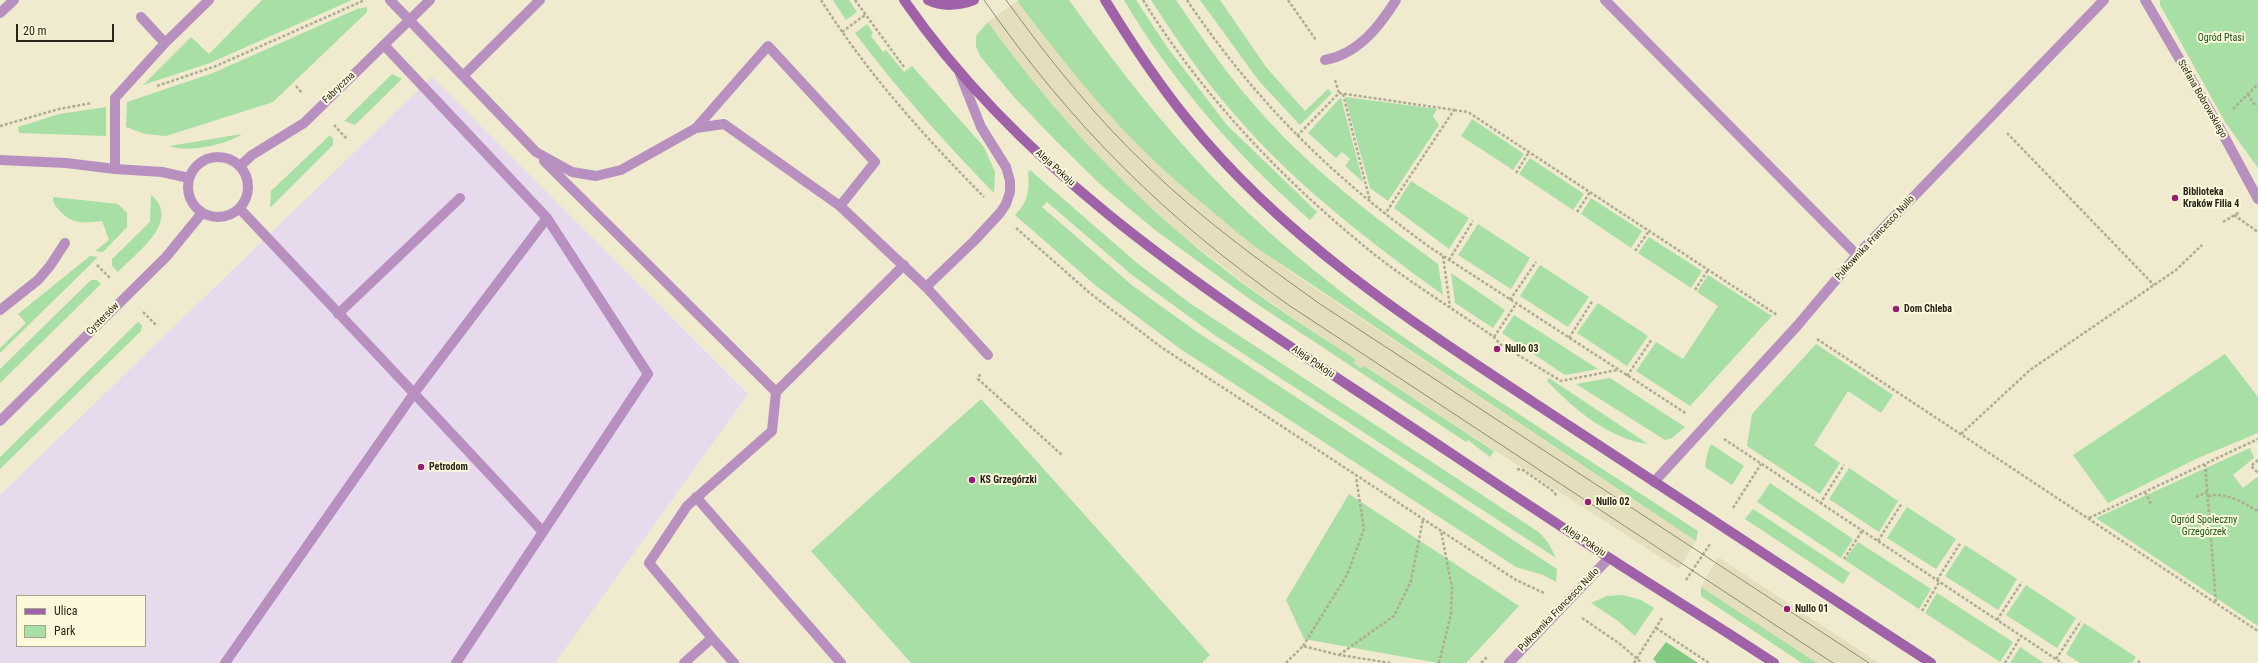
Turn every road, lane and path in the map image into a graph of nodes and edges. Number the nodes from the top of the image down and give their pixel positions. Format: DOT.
graph roads {
  1 [pos="14,0"];
  2 [pos="209,0"];
  3 [pos="365,0"];
  4 [pos="390,0"];
  5 [pos="430,0"];
  6 [pos="540,0"];
  7 [pos="821,0"];
  8 [pos="855,0"];
  9 [pos="904,0"];
  10 [pos="928,0"];
  11 [pos="974,0"];
  12 [pos="1105,0"];
  13 [pos="1143,0"];
  14 [pos="1187,0"];
  15 [pos="1396,0"];
  16 [pos="1605,0"];
  17 [pos="2104,0"];
  18 [pos="2145,0"];
  19 [pos="0,13"];
  20 [pos="865,15"];
  21 [pos="141,17"];
  22 [pos="409,20"];
  23 [pos="842,32"];
  24 [pos="165,42"];
  25 [pos="384,45"];
  26 [pos="1325,60"];
  27 [pos="904,67"];
  28 [pos="960,74"];
  29 [pos="463,76"];
  30 [pos="2258,84"];
  31 [pos="296,86"];
  32 [pos="154,87"];
  33 [pos="302,93"];
  34 [pos="1343,94"];
  35 [pos="2248,94"];
  36 [pos="115,98"];
  37 [pos="2258,105"];
  38 [pos="1454,110"];
  39 [pos="1991,116"];
  40 [pos="334,125"];
  41 [pos="2218,125"];
  42 [pos="0,126"];
  43 [pos="696,128"];
  44 [pos="1297,136"];
  45 [pos="347,139"];
  46 [pos="536,152"];
  47 [pos="1529,152"];
  48 [pos="0,160"];
  49 [pos="240,166"];
  50 [pos="115,169"];
  51 [pos="1516,172"];
  52 [pos="189,178"];
  53 [pos="1590,192"];
  54 [pos="460,198"];
  55 [pos="987,199"];
  56 [pos="2258,199"];
  57 [pos="1370,202"];
  58 [pos="840,206"];
  59 [pos="240,209"];
  60 [pos="1577,212"];
  61 [pos="202,213"];
  62 [pos="1385,214"];
  63 [pos="2234,215"];
  64 [pos="547,218"];
  65 [pos="1474,221"];
  66 [pos="1015,226"];
  67 [pos="1649,231"];
  68 [pos="2258,232"];
  69 [pos="65,243"];
  70 [pos="2202,245"];
  71 [pos="1635,251"];
  72 [pos="1857,255"];
  73 [pos="1443,256"];
  74 [pos="1449,260"];
  75 [pos="1536,262"];
  76 [pos="97,265"];
  77 [pos="904,265"];
  78 [pos="1708,270"];
  79 [pos="111,279"];
  80 [pos="2154,285"];
  81 [pos="926,287"];
  82 [pos="1695,290"];
  83 [pos="1510,300"];
  84 [pos="1593,300"];
  85 [pos="1516,304"];
  86 [pos="1450,307"];
  87 [pos="0,310"];
  88 [pos="143,312"];
  89 [pos="338,314"];
  90 [pos="1781,317"];
  91 [pos="156,325"];
  92 [pos="1797,326"];
  93 [pos="1494,337"];
  94 [pos="1569,338"];
  95 [pos="1652,339"];
  96 [pos="988,355"];
  97 [pos="1618,370"];
  98 [pos="1627,376"];
  99 [pos="415,392"];
  100 [pos="776,392"];
  101 [pos="1690,416"];
  102 [pos="0,421"];
  103 [pos="1961,434"];
  104 [pos="1721,438"];
  105 [pos="2258,439"];
  106 [pos="1062,455"];
  107 [pos="2258,460"];
  108 [pos="1761,464"];
  109 [pos="2205,464"];
  110 [pos="1844,465"];
  111 [pos="2258,473"];
  112 [pos="1356,476"];
  113 [pos="1654,482"];
  114 [pos="2145,492"];
  115 [pos="2207,492"];
  116 [pos="2208,496"];
  117 [pos="696,497"];
  118 [pos="2196,498"];
  119 [pos="1736,503"];
  120 [pos="1902,503"];
  121 [pos="1820,504"];
  122 [pos="2151,504"];
  123 [pos="2258,511"];
  124 [pos="2089,518"];
  125 [pos="1423,520"];
  126 [pos="1441,531"];
  127 [pos="1863,531"];
  128 [pos="542,532"];
  129 [pos="1878,541"];
  130 [pos="1961,542"];
  131 [pos="1710,543"];
  132 [pos="1610,558"];
  133 [pos="1844,559"];
  134 [pos="1938,581"];
  135 [pos="2022,582"];
  136 [pos="1683,584"];
  137 [pos="2216,603"];
  138 [pos="1564,606"];
  139 [pos="1922,611"];
  140 [pos="1997,620"];
  141 [pos="2081,620"];
  142 [pos="2258,631"];
  143 [pos="2021,636"];
  144 [pos="712,638"];
  145 [pos="1303,646"];
  146 [pos="1340,655"];
  147 [pos="1637,658"];
  148 [pos="2056,659"];
  149 [pos="225,663"];
  150 [pos="456,663"];
  151 [pos="684,663"];
  152 [pos="734,663"];
  153 [pos="841,663"];
  154 [pos="1286,663"];
  155 [pos="1391,663"];
  156 [pos="1439,663"];
  157 [pos="1509,663"];
  158 [pos="1634,663"];
  159 [pos="1642,663"];
  160 [pos="1709,663"];
  161 [pos="1774,663"];
  162 [pos="1931,663"];
  163 [pos="2005,663"];
  164 [pos="2062,663"];
  1 -- 19 [label="street"];
  2 -- 24 [label="street"];
  3 -- 32 [label="path"];
  4 -- 22 [label="street"];
  5 -- 22 [label="street, Fabryczna"];
  6 -- 29 [label="street"];
  7 -- 23 [label="path"];
  8 -- 20 [label="path"];
  9 -- 28 [label="main road, Aleja Pokoju"];
  10 -- 11 [label="main road"];
  12 -- 113 [label="main road"];
  13 -- 86 [label="path"];
  14 -- 44 [label="path"];
  15 -- 26 [label="street"];
  16 -- 72 [label="street"];
  17 -- 39 [label="street, Pułkownika Francesco Nullo"];
  18 -- 41 [label="street, Stefana Bobrowskiego"];
  20 -- 23 [label="path"];
  20 -- 27 [label="path"];
  21 -- 24 [label="street"];
  22 -- 25 [label="street, Fabryczna"];
  22 -- 29 [label="street"];
  23 -- 55 [label="path"];
  24 -- 36 [label="street"];
  25 -- 49 [label="street, Fabryczna"];
  25 -- 64 [label="street"];
  28 -- 81 [label="street"];
  28 -- 132 [label="main road, Aleja Pokoju"];
  29 -- 46 [label="street"];
  30 -- 35 [label="path"];
  31 -- 33 [label="path"];
  34 -- 38 [label="path"];
  34 -- 44 [label="path"];
  34 -- 57 [label="path"];
  35 -- 37 [label="path"];
  35 -- 41 [label="path"];
  36 -- 42 [label="path"];
  36 -- 50 [label="street"];
  38 -- 47 [label="path"];
  38 -- 62 [label="path"];
  39 -- 72 [label="street, Pułkownika Francesco Nullo"];
  39 -- 80 [label="path"];
  40 -- 45 [label="path"];
  41 -- 56 [label="street, Stefana Bobrowskiego"];
  43 -- 46 [label="street"];
  43 -- 58 [label="street"];
  43 -- 58 [label="street"];
  44 -- 57 [label="path"];
  46 -- 100 [label="street"];
  47 -- 51 [label="path"];
  47 -- 53 [label="path"];
  48 -- 50 [label="street"];
  49 -- 52 [label="street"];
  49 -- 59 [label="street"];
  50 -- 52 [label="street"];
  52 -- 61 [label="street"];
  53 -- 60 [label="path"];
  53 -- 67 [label="path"];
  54 -- 89 [label="street"];
  57 -- 62 [label="path"];
  58 -- 77 [label="street"];
  59 -- 61 [label="street"];
  59 -- 89 [label="street"];
  61 -- 102 [label="street, Cystersów"];
  62 -- 73 [label="path"];
  63 -- 68 [label="path"];
  64 -- 99 [label="street"];
  64 -- 128 [label="street"];
  65 -- 74 [label="path"];
  66 -- 112 [label="path"];
  67 -- 71 [label="path"];
  67 -- 78 [label="path"];
  69 -- 87 [label="street"];
  70 -- 80 [label="path"];
  72 -- 92 [label="street, Pułkownika Francesco Nullo"];
  73 -- 74 [label="path"];
  73 -- 86 [label="path"];
  74 -- 83 [label="path"];
  75 -- 83 [label="path"];
  76 -- 79 [label="path"];
  77 -- 81 [label="street"];
  77 -- 100 [label="street"];
  78 -- 82 [label="path"];
  78 -- 90 [label="path"];
  80 -- 103 [label="path"];
  81 -- 96 [label="street"];
  83 -- 85 [label="path"];
  84 -- 94 [label="path"];
  85 -- 93 [label="path"];
  85 -- 94 [label="path"];
  86 -- 93 [label="path"];
  88 -- 91 [label="path"];
  89 -- 99 [label="street"];
  92 -- 103 [label="path"];
  92 -- 113 [label="street, Pułkownika Francesco Nullo"];
  93 -- 97 [label="path"];
  94 -- 97 [label="path"];
  95 -- 98 [label="path"];
  96 -- 106 [label="path"];
  97 -- 98 [label="path"];
  98 -- 101 [label="path"];
  99 -- 128 [label="street"];
  99 -- 149 [label="street"];
  100 -- 117 [label="street"];
  103 -- 124 [label="path"];
  104 -- 108 [label="path"];
  105 -- 109 [label="path"];
  107 -- 111 [label="path"];
  108 -- 119 [label="path"];
  108 -- 121 [label="path"];
  109 -- 114 [label="path"];
  109 -- 115 [label="path"];
  110 -- 121 [label="path"];
  112 -- 125 [label="path"];
  112 -- 145 [label="path"];
  113 -- 162 [label="main road"];
  114 -- 122 [label="path"];
  114 -- 124 [label="path"];
  115 -- 116 [label="path"];
  115 -- 118 [label="path"];
  116 -- 123 [label="path"];
  116 -- 137 [label="path"];
  117 -- 144 [label="street"];
  117 -- 153 [label="street"];
  120 -- 129 [label="path"];
  121 -- 127 [label="path"];
  124 -- 137 [label="path"];
  125 -- 126 [label="path"];
  125 -- 146 [label="path"];
  126 -- 138 [label="path"];
  126 -- 156 [label="path"];
  127 -- 129 [label="path"];
  127 -- 133 [label="path"];
  128 -- 150 [label="street"];
  129 -- 134 [label="path"];
  130 -- 134 [label="path"];
  131 -- 136 [label="path"];
  132 -- 138 [label="street, Pułkownika Francesco Nullo"];
  132 -- 161 [label="main road, Aleja Pokoju"];
  134 -- 139 [label="path"];
  134 -- 140 [label="path"];
  135 -- 140 [label="path"];
  137 -- 142 [label="path"];
  138 -- 147 [label="path"];
  138 -- 157 [label="street, Pułkownika Francesco Nullo"];
  140 -- 143 [label="path"];
  141 -- 148 [label="path"];
  143 -- 148 [label="path"];
  143 -- 163 [label="path"];
  144 -- 151 [label="street"];
  144 -- 152 [label="street"];
  145 -- 146 [label="path"];
  145 -- 154 [label="path"];
  146 -- 155 [label="path"];
  147 -- 158 [label="path"];
  147 -- 159 [label="path"];
  147 -- 160 [label="path"];
  148 -- 164 [label="path"];
}
